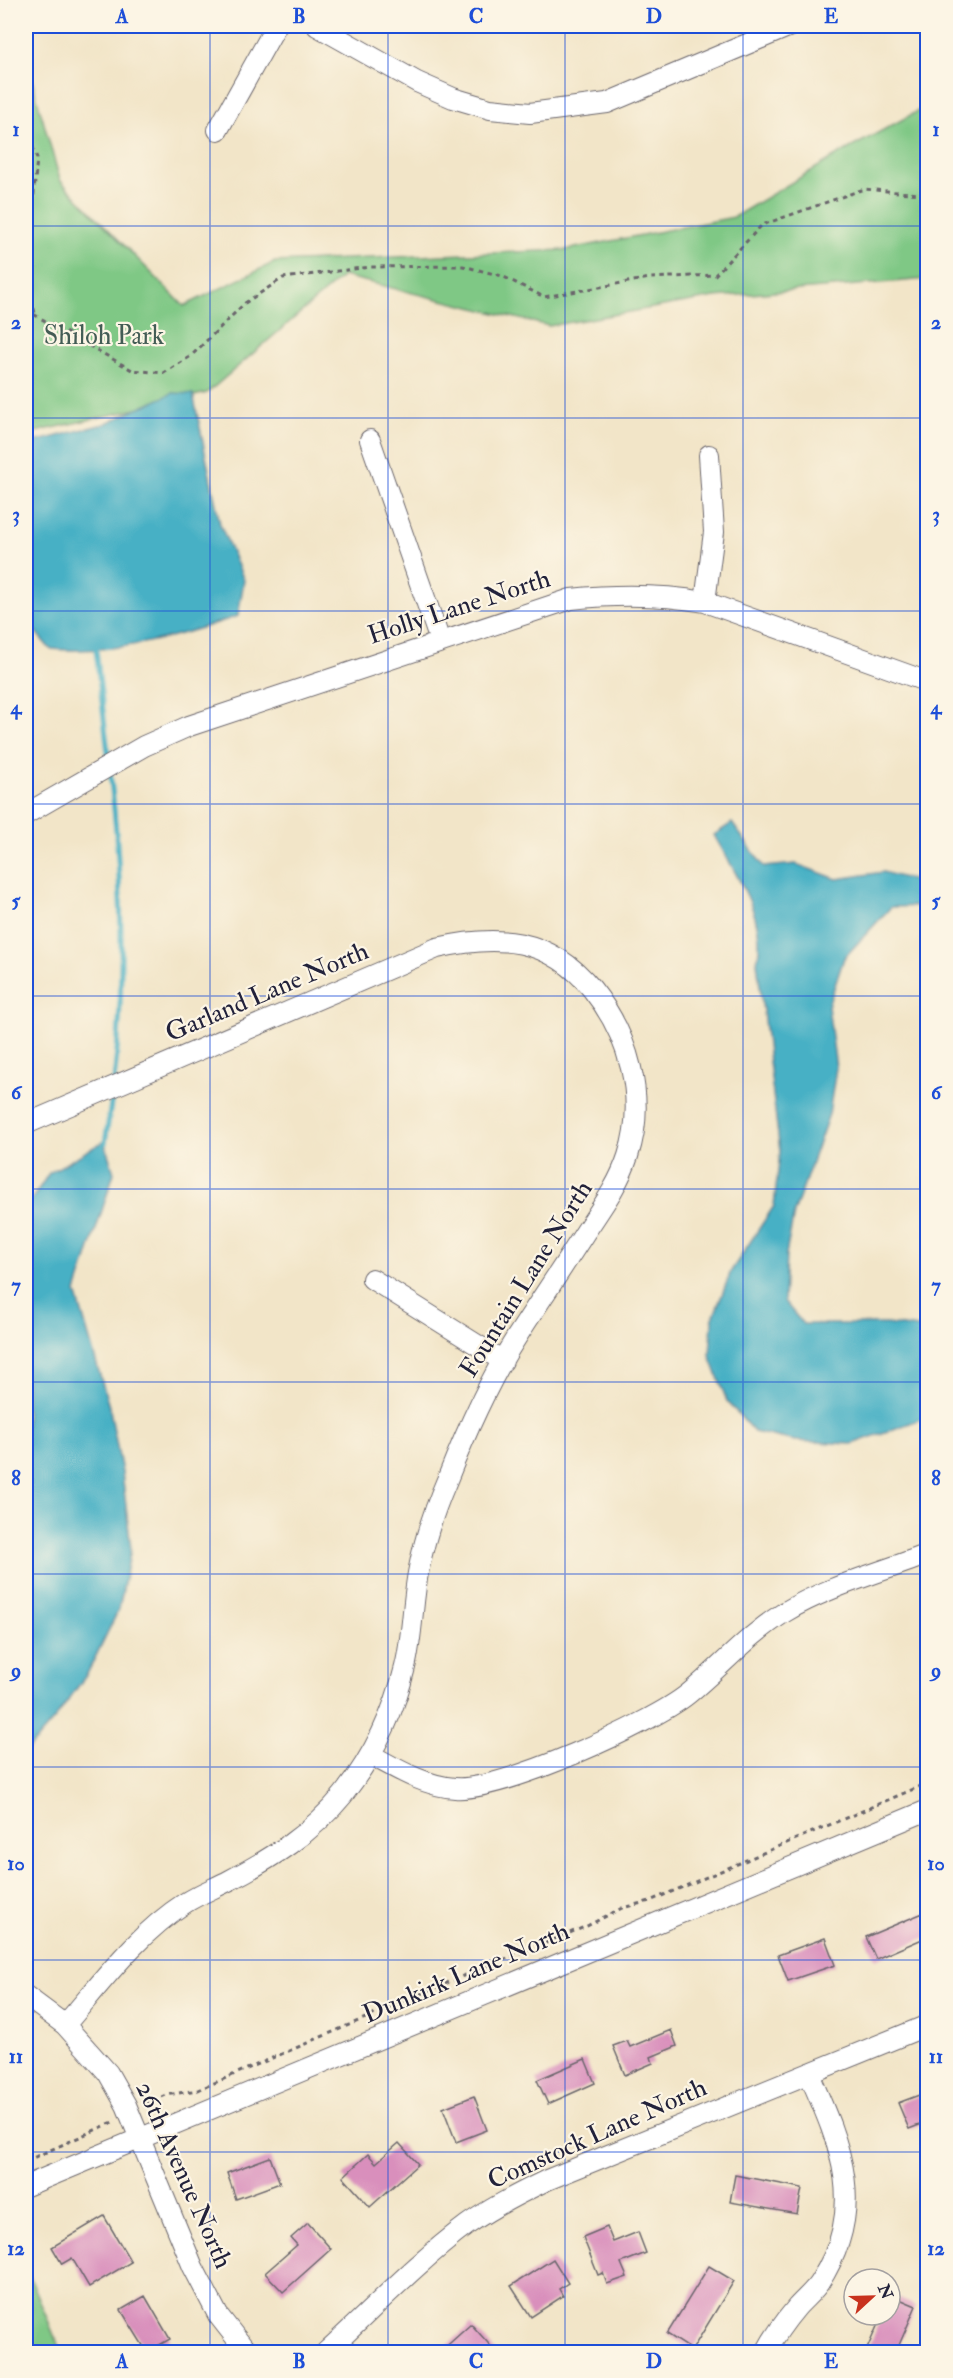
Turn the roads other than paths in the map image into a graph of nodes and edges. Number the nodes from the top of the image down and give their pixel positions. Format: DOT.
graph roads {
  1 [pos="276,26"];
  2 [pos="317,26"];
  3 [pos="790,26"];
  4 [pos="218,130"];
  5 [pos="370,440"];
  6 [pos="709,455"];
  7 [pos="705,602"];
  8 [pos="440,641"];
  9 [pos="927,682"];
  10 [pos="26,814"];
  11 [pos="535,946"];
  12 [pos="26,1124"];
  13 [pos="372,1279"];
  14 [pos="503,1361"];
  15 [pos="927,1554"];
  16 [pos="371,1755"];
  17 [pos="927,1810"];
  18 [pos="26,1996"];
  19 [pos="65,2025"];
  20 [pos="927,2025"];
  21 [pos="809,2074"];
  22 [pos="140,2139"];
  23 [pos="26,2186"];
  24 [pos="247,2352"];
  25 [pos="326,2352"];
  26 [pos="766,2352"];
  1 -- 4 [label="street"];
  2 -- 3 [label="street"];
  5 -- 8 [label="street"];
  6 -- 7 [label="street"];
  7 -- 8 [label="street, Holly Lane North"];
  7 -- 9 [label="street, Holly Lane North"];
  8 -- 10 [label="street, Holly Lane North"];
  11 -- 12 [label="street, Garland Lane North"];
  11 -- 14 [label="street, Fountain Lane North"];
  13 -- 14 [label="street"];
  14 -- 16 [label="street, Fountain Lane North"];
  15 -- 16 [label="street"];
  16 -- 19 [label="street, Fountain Lane North"];
  17 -- 22 [label="street, Dunkirk Lane North"];
  18 -- 19 [label="street, 26th Avenue North"];
  19 -- 22 [label="street, 26th Avenue North"];
  20 -- 21 [label="street, Comstock Lane North"];
  21 -- 25 [label="street, Comstock Lane North"];
  21 -- 26 [label="street"];
  22 -- 23 [label="street, Dunkirk Lane North"];
  22 -- 24 [label="street, 26th Avenue North"];
}
